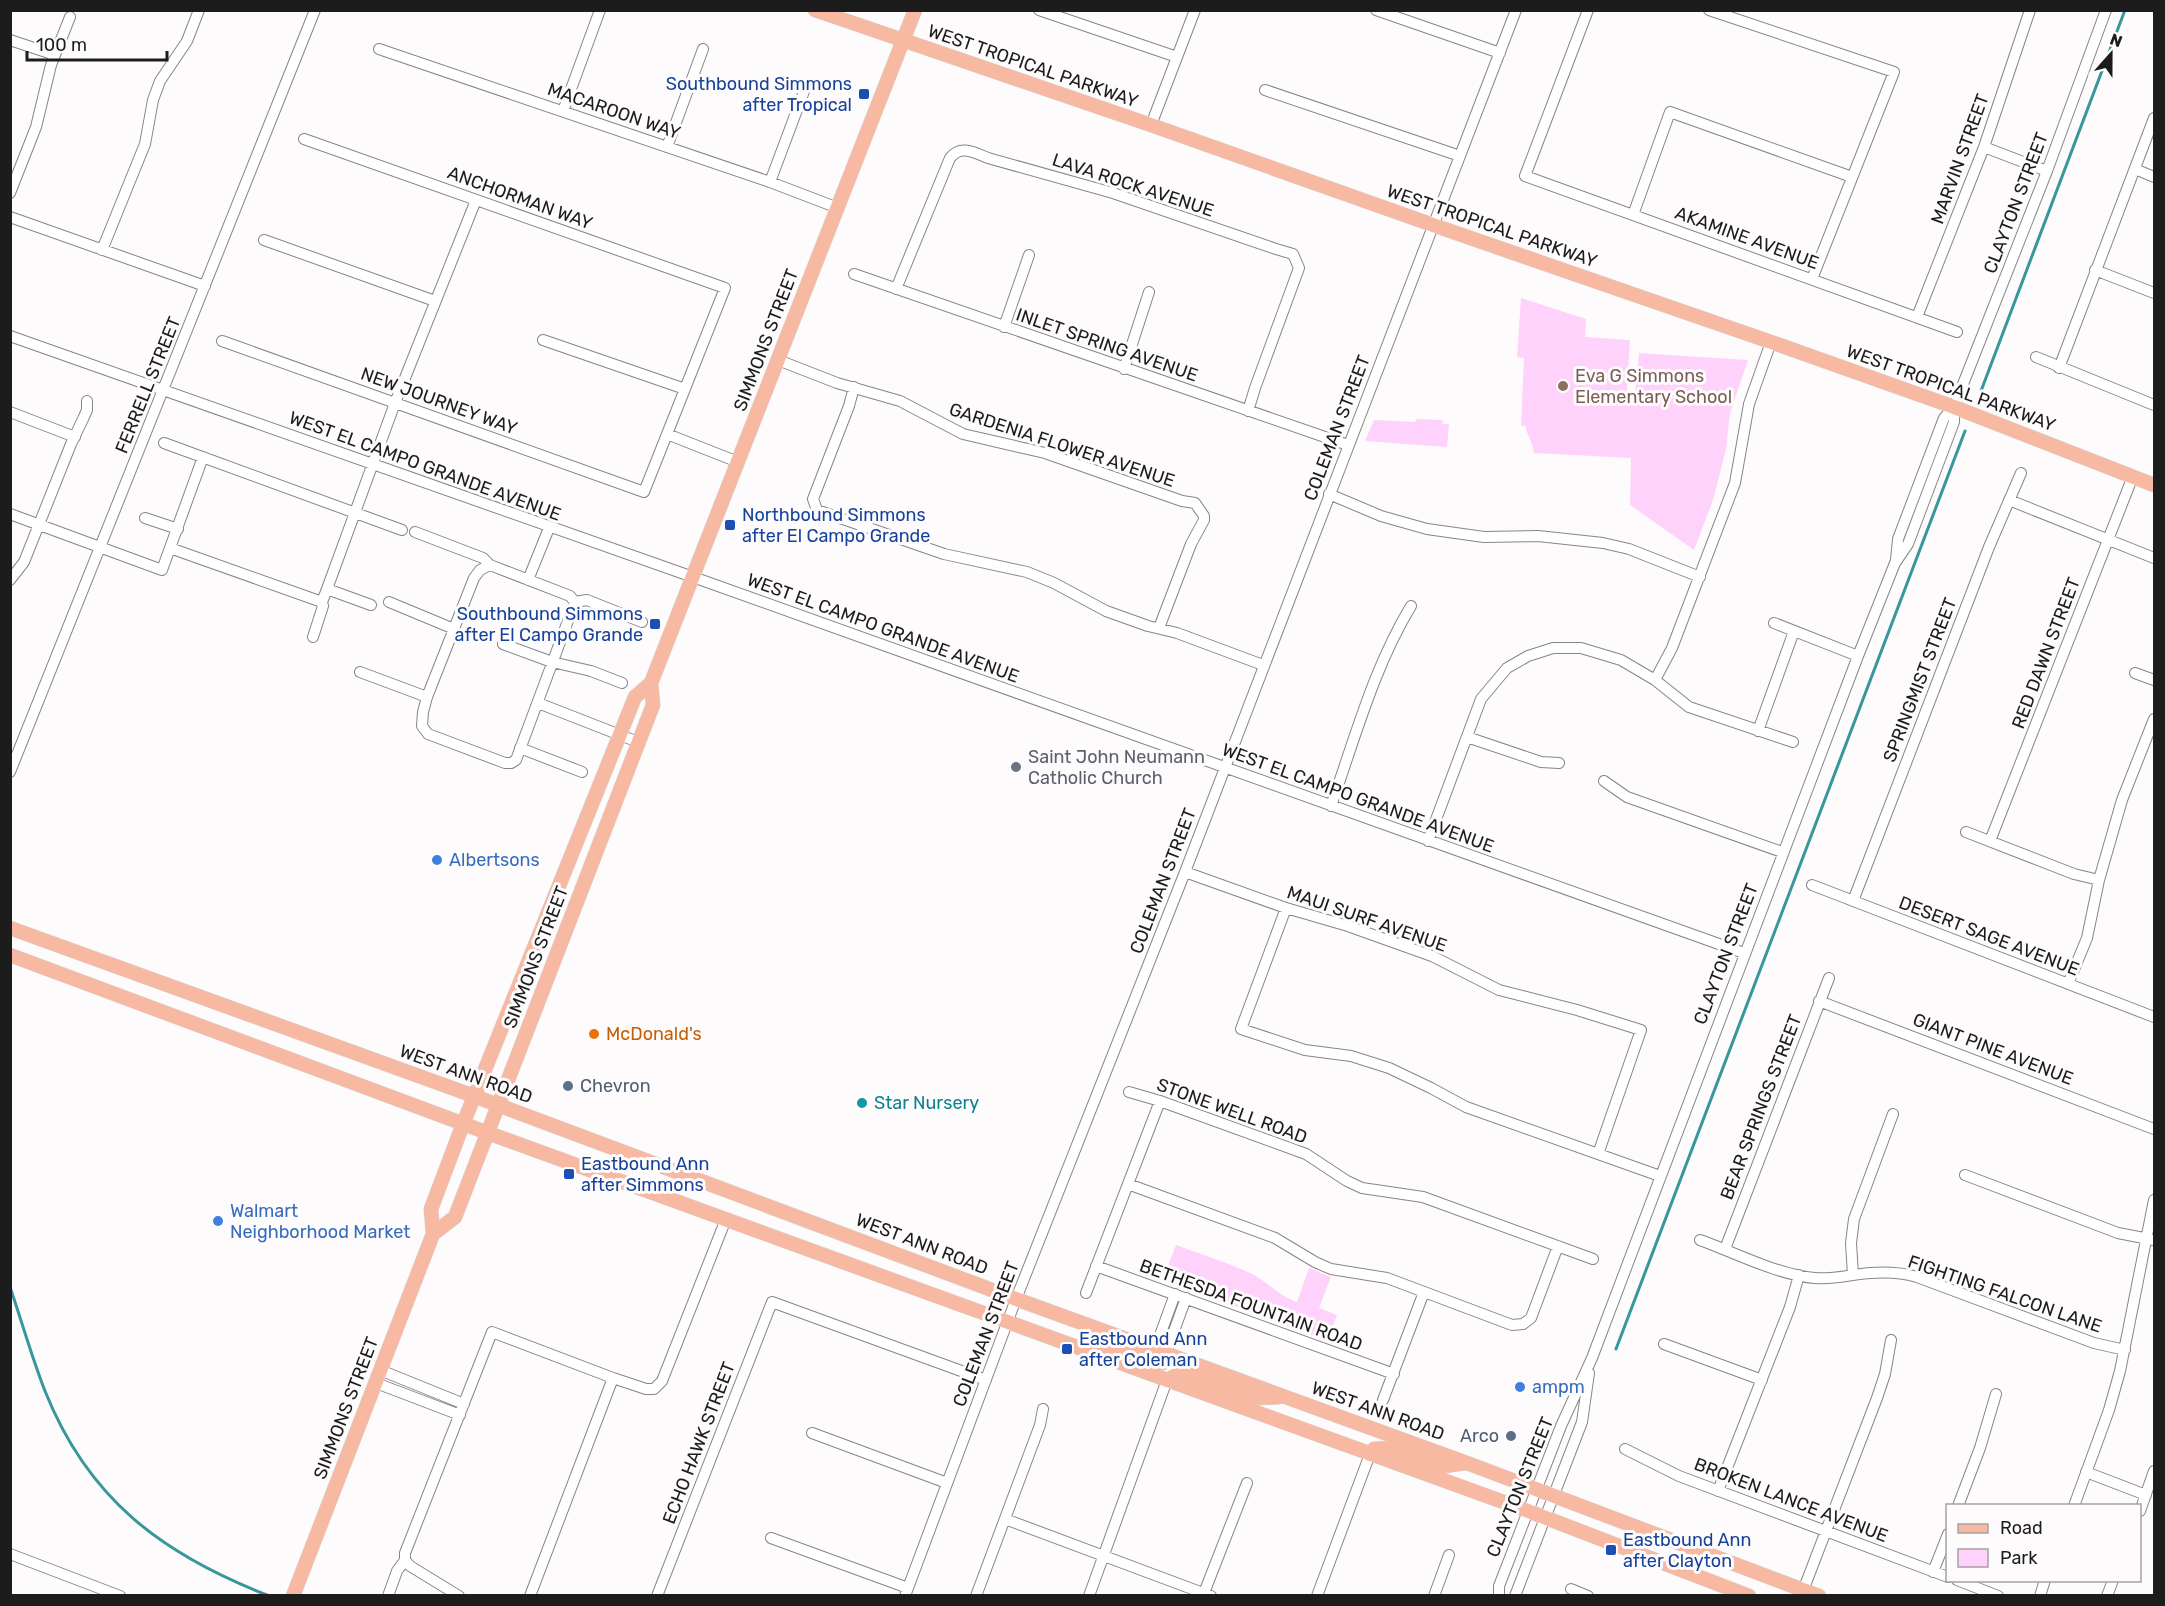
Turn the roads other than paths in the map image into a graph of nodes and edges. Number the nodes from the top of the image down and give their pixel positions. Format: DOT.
graph roads {
  1 [pos="198,10"];
  2 [pos="315,10"];
  3 [pos="815,10"];
  4 [pos="915,10"];
  5 [pos="1039,10"];
  6 [pos="1195,10"];
  7 [pos="1376,10"];
  8 [pos="1516,10"];
  9 [pos="1588,10"];
  10 [pos="1709,10"];
  11 [pos="2030,10"];
  12 [pos="2106,10"];
  13 [pos="596,11"];
  14 [pos="70,17"];
  15 [pos="10,40"];
  16 [pos="903,40"];
  17 [pos="379,49"];
  18 [pos="703,49"];
  19 [pos="1500,52"];
  20 [pos="55,55"];
  21 [pos="1177,57"];
  22 [pos="806,86"];
  23 [pos="1265,90"];
  24 [pos="563,111"];
  25 [pos="2154,118"];
  26 [pos="1151,125"];
  27 [pos="304,139"];
  28 [pos="667,147"];
  29 [pos="1984,147"];
  30 [pos="1460,156"];
  31 [pos="2135,169"];
  32 [pos="2047,171"];
  33 [pos="1852,177"];
  34 [pos="2154,177"];
  35 [pos="770,182"];
  36 [pos="10,193"];
  37 [pos="476,200"];
  38 [pos="838,208"];
  39 [pos="1633,215"];
  40 [pos="10,217"];
  41 [pos="1433,225"];
  42 [pos="264,240"];
  43 [pos="102,250"];
  44 [pos="1029,255"];
  45 [pos="2096,270"];
  46 [pos="854,274"];
  47 [pos="1812,279"];
  48 [pos="205,286"];
  49 [pos="896,289"];
  50 [pos="1149,292"];
  51 [pos="2154,292"];
  52 [pos="435,301"];
  53 [pos="1917,317"];
  54 [pos="1004,327"];
  55 [pos="1957,332"];
  56 [pos="10,336"];
  57 [pos="543,340"];
  58 [pos="222,341"];
  59 [pos="1770,342"];
  60 [pos="2036,357"];
  61 [pos="778,360"];
  62 [pos="2060,368"];
  63 [pos="1124,369"];
  64 [pos="854,387"];
  65 [pos="685,389"];
  66 [pos="164,391"];
  67 [pos="87,401"];
  68 [pos="395,403"];
  69 [pos="2154,405"];
  70 [pos="1954,407"];
  71 [pos="1248,411"];
  72 [pos="10,412"];
  73 [pos="667,434"];
  74 [pos="75,438"];
  75 [pos="164,443"];
  76 [pos="1348,445"];
  77 [pos="203,457"];
  78 [pos="738,462"];
  79 [pos="372,465"];
  80 [pos="2021,473"];
  81 [pos="2133,476"];
  82 [pos="2154,485"];
  83 [pos="1329,494"];
  84 [pos="2009,500"];
  85 [pos="354,513"];
  86 [pos="10,514"];
  87 [pos="145,518"];
  88 [pos="38,525"];
  89 [pos="549,528"];
  90 [pos="178,530"];
  91 [pos="402,530"];
  92 [pos="415,532"];
  93 [pos="2108,540"];
  94 [pos="100,548"];
  95 [pos="170,548"];
  96 [pos="2154,558"];
  97 [pos="490,565"];
  98 [pos="1700,576"];
  99 [pos="693,577"];
  100 [pos="10,580"];
  101 [pos="528,580"];
  102 [pos="327,589"];
  103 [pos="322,602"];
  104 [pos="388,602"];
  105 [pos="575,602"];
  106 [pos="371,605"];
  107 [pos="1411,606"];
  108 [pos="642,622"];
  109 [pos="1774,623"];
  110 [pos="1158,628"];
  111 [pos="454,629"];
  112 [pos="1794,631"];
  113 [pos="313,637"];
  114 [pos="503,644"];
  115 [pos="1858,656"];
  116 [pos="552,662"];
  117 [pos="1263,665"];
  118 [pos="360,672"];
  119 [pos="2135,672"];
  120 [pos="1654,680"];
  121 [pos="2154,681"];
  122 [pos="651,682"];
  123 [pos="622,683"];
  124 [pos="427,697"];
  125 [pos="538,703"];
  126 [pos="2154,719"];
  127 [pos="1758,731"];
  128 [pos="620,735"];
  129 [pos="1467,737"];
  130 [pos="638,742"];
  131 [pos="1793,742"];
  132 [pos="520,748"];
  133 [pos="1559,763"];
  134 [pos="1224,768"];
  135 [pos="10,772"];
  136 [pos="582,772"];
  137 [pos="1604,781"];
  138 [pos="1331,806"];
  139 [pos="1966,832"];
  140 [pos="1428,841"];
  141 [pos="1990,841"];
  142 [pos="1782,852"];
  143 [pos="1185,872"];
  144 [pos="2099,880"];
  145 [pos="1812,885"];
  146 [pos="1853,901"];
  147 [pos="1286,908"];
  148 [pos="10,928"];
  149 [pos="1744,953"];
  150 [pos="10,955"];
  151 [pos="1828,978"];
  152 [pos="2068,984"];
  153 [pos="1819,1001"];
  154 [pos="218,1004"];
  155 [pos="2154,1017"];
  156 [pos="209,1028"];
  157 [pos="1129,1092"];
  158 [pos="474,1096"];
  159 [pos="1160,1101"];
  160 [pos="499,1105"];
  161 [pos="1893,1114"];
  162 [pos="463,1124"];
  163 [pos="2154,1129"];
  164 [pos="488,1133"];
  165 [pos="1598,1154"];
  166 [pos="1965,1175"];
  167 [pos="1660,1176"];
  168 [pos="1128,1184"];
  169 [pos="734,1194"];
  170 [pos="2154,1200"];
  171 [pos="726,1219"];
  172 [pos="433,1234"];
  173 [pos="2151,1239"];
  174 [pos="1700,1240"];
  175 [pos="1558,1246"];
  176 [pos="1725,1249"];
  177 [pos="1593,1259"];
  178 [pos="1096,1266"];
  179 [pos="1799,1275"];
  180 [pos="1853,1275"];
  181 [pos="1424,1292"];
  182 [pos="1086,1293"];
  183 [pos="1175,1294"];
  184 [pos="1186,1298"];
  185 [pos="1016,1299"];
  186 [pos="1008,1321"];
  187 [pos="1891,1340"];
  188 [pos="1664,1344"];
  189 [pos="1076,1346"];
  190 [pos="2125,1350"];
  191 [pos="1161,1351"];
  192 [pos="1592,1358"];
  193 [pos="1394,1374"];
  194 [pos="378,1377"];
  195 [pos="613,1378"];
  196 [pos="986,1380"];
  197 [pos="1167,1380"];
  198 [pos="1761,1380"];
  199 [pos="1996,1394"];
  200 [pos="1287,1397"];
  201 [pos="1383,1400"];
  202 [pos="464,1404"];
  203 [pos="1043,1409"];
  204 [pos="459,1415"];
  205 [pos="1566,1416"];
  206 [pos="1582,1422"];
  207 [pos="812,1433"];
  208 [pos="1625,1449"];
  209 [pos="1370,1454"];
  210 [pos="1467,1463"];
  211 [pos="2154,1471"];
  212 [pos="2086,1472"];
  213 [pos="947,1483"];
  214 [pos="1247,1483"];
  215 [pos="1538,1489"];
  216 [pos="1718,1491"];
  217 [pos="2146,1495"];
  218 [pos="1555,1496"];
  219 [pos="1959,1504"];
  220 [pos="2075,1504"];
  221 [pos="2141,1506"];
  222 [pos="1528,1511"];
  223 [pos="1545,1517"];
  224 [pos="1005,1519"];
  225 [pos="1826,1532"];
  226 [pos="1946,1537"];
  227 [pos="771,1538"];
  228 [pos="10,1554"];
  229 [pos="1449,1555"];
  230 [pos="1104,1556"];
  231 [pos="405,1560"];
  232 [pos="1934,1572"];
  233 [pos="1946,1577"];
  234 [pos="1960,1582"];
  235 [pos="2113,1582"];
  236 [pos="1571,1589"];
  237 [pos="906,1592"];
  238 [pos="1802,1592"];
  239 [pos="1207,1594"];
  240 [pos="120,1596"];
  241 [pos="293,1596"];
  242 [pos="388,1596"];
  243 [pos="459,1596"];
  244 [pos="530,1596"];
  245 [pos="657,1596"];
  246 [pos="976,1596"];
  247 [pos="1089,1596"];
  248 [pos="1317,1596"];
  249 [pos="1434,1596"];
  250 [pos="1498,1596"];
  251 [pos="1515,1596"];
  252 [pos="1588,1596"];
  253 [pos="1749,1596"];
  254 [pos="1820,1596"];
  255 [pos="1998,1596"];
  256 [pos="2107,1596"];
  1 -- 43 [label="street"];
  2 -- 48 [label="street, FERRELL STREET"];
  3 -- 16 [label="main road, WEST TROPICAL PARKWAY"];
  4 -- 16 [label="main road, SIMMONS STREET"];
  5 -- 21 [label="street"];
  6 -- 21 [label="street"];
  7 -- 19 [label="street"];
  8 -- 19 [label="street, COLEMAN STREET"];
  9 -- 39 [label="street, AKAMINE AVENUE"];
  10 -- 33 [label="street"];
  11 -- 29 [label="street, MARVIN STREET"];
  12 -- 32 [label="street, CLAYTON STREET"];
  13 -- 24 [label="street"];
  14 -- 20 [label="street"];
  15 -- 20 [label="street"];
  16 -- 26 [label="main road, WEST TROPICAL PARKWAY"];
  16 -- 38 [label="main road, SIMMONS STREET"];
  17 -- 24 [label="street, MACAROON WAY"];
  18 -- 28 [label="street"];
  19 -- 30 [label="street, COLEMAN STREET"];
  20 -- 36 [label="street"];
  21 -- 26 [label="street"];
  22 -- 35 [label="street"];
  23 -- 30 [label="street"];
  24 -- 28 [label="street, MACAROON WAY"];
  25 -- 31 [label="street"];
  26 -- 41 [label="main road, WEST TROPICAL PARKWAY"];
  27 -- 37 [label="street, ANCHORMAN WAY"];
  28 -- 35 [label="street, MACAROON WAY"];
  29 -- 32 [label="street"];
  29 -- 53 [label="street, MARVIN STREET"];
  30 -- 41 [label="street, COLEMAN STREET"];
  31 -- 34 [label="street"];
  31 -- 45 [label="street"];
  32 -- 70 [label="street, CLAYTON STREET"];
  33 -- 39 [label="street"];
  33 -- 47 [label="street"];
  35 -- 38 [label="street, MACAROON WAY"];
  37 -- 52 [label="street"];
  37 -- 65 [label="street, ANCHORMAN WAY"];
  38 -- 61 [label="main road, SIMMONS STREET"];
  39 -- 47 [label="street, AKAMINE AVENUE"];
  40 -- 43 [label="street"];
  41 -- 59 [label="main road, WEST TROPICAL PARKWAY"];
  41 -- 76 [label="street, COLEMAN STREET"];
  42 -- 52 [label="street"];
  43 -- 48 [label="street"];
  44 -- 54 [label="street"];
  45 -- 51 [label="street"];
  45 -- 62 [label="street"];
  46 -- 49 [label="street, INLET SPRING AVENUE"];
  47 -- 53 [label="street, AKAMINE AVENUE"];
  48 -- 66 [label="street, FERRELL STREET"];
  49 -- 54 [label="street, INLET SPRING AVENUE"];
  49 -- 71 [label="street, LAVA ROCK AVENUE"];
  50 -- 63 [label="street"];
  52 -- 68 [label="street"];
  53 -- 55 [label="street, AKAMINE AVENUE"];
  54 -- 63 [label="street, INLET SPRING AVENUE"];
  56 -- 66 [label="street, WEST EL CAMPO GRANDE AVENUE"];
  57 -- 65 [label="street"];
  58 -- 68 [label="street, NEW JOURNEY WAY"];
  59 -- 70 [label="main road, WEST TROPICAL PARKWAY"];
  59 -- 98 [label="street"];
  60 -- 62 [label="street"];
  61 -- 64 [label="street, GARDENIA FLOWER AVENUE"];
  61 -- 78 [label="main road, SIMMONS STREET"];
  62 -- 69 [label="street"];
  63 -- 71 [label="street, INLET SPRING AVENUE"];
  64 -- 110 [label="street"];
  64 -- 110 [label="street, GARDENIA FLOWER AVENUE"];
  65 -- 73 [label="street"];
  66 -- 79 [label="street, WEST EL CAMPO GRANDE AVENUE"];
  66 -- 94 [label="street, FERRELL STREET"];
  67 -- 74 [label="street"];
  68 -- 73 [label="street, NEW JOURNEY WAY"];
  68 -- 79 [label="street"];
  70 -- 81 [label="main road, WEST TROPICAL PARKWAY"];
  70 -- 115 [label="street, CLAYTON STREET"];
  71 -- 76 [label="street, INLET SPRING AVENUE"];
  72 -- 74 [label="street"];
  73 -- 78 [label="street"];
  74 -- 88 [label="street"];
  75 -- 77 [label="street"];
  76 -- 83 [label="street, COLEMAN STREET"];
  77 -- 85 [label="street"];
  77 -- 90 [label="street"];
  78 -- 99 [label="main road, SIMMONS STREET"];
  79 -- 85 [label="street"];
  79 -- 89 [label="street, WEST EL CAMPO GRANDE AVENUE"];
  80 -- 84 [label="street, SPRINGMIST STREET"];
  81 -- 82 [label="main road, WEST TROPICAL PARKWAY"];
  81 -- 93 [label="street, RED DAWN STREET"];
  83 -- 98 [label="street"];
  83 -- 117 [label="street, COLEMAN STREET"];
  84 -- 93 [label="street"];
  84 -- 146 [label="street, SPRINGMIST STREET"];
  85 -- 91 [label="street"];
  85 -- 102 [label="street"];
  86 -- 88 [label="street"];
  87 -- 90 [label="street"];
  88 -- 94 [label="street"];
  88 -- 100 [label="street"];
  89 -- 99 [label="street, WEST EL CAMPO GRANDE AVENUE"];
  89 -- 101 [label="street"];
  90 -- 95 [label="street"];
  92 -- 97 [label="street"];
  93 -- 96 [label="street"];
  93 -- 141 [label="street, RED DAWN STREET"];
  94 -- 95 [label="street"];
  94 -- 135 [label="street, FERRELL STREET"];
  95 -- 103 [label="street"];
  97 -- 101 [label="street"];
  97 -- 111 [label="street"];
  98 -- 120 [label="street"];
  99 -- 122 [label="main road, SIMMONS STREET"];
  99 -- 134 [label="street, WEST EL CAMPO GRANDE AVENUE"];
  101 -- 105 [label="street"];
  102 -- 103 [label="street"];
  102 -- 106 [label="street"];
  103 -- 113 [label="street"];
  104 -- 111 [label="street"];
  105 -- 108 [label="street"];
  105 -- 116 [label="street"];
  107 -- 138 [label="street"];
  109 -- 112 [label="street"];
  110 -- 117 [label="street"];
  111 -- 124 [label="street"];
  112 -- 115 [label="street"];
  112 -- 127 [label="street"];
  114 -- 116 [label="street"];
  115 -- 142 [label="street, CLAYTON STREET"];
  116 -- 123 [label="street"];
  116 -- 125 [label="street"];
  117 -- 134 [label="street, COLEMAN STREET"];
  118 -- 124 [label="street"];
  119 -- 121 [label="street"];
  120 -- 127 [label="street"];
  120 -- 129 [label="street"];
  122 -- 128 [label="main road, SIMMONS STREET"];
  122 -- 130 [label="main road, SIMMONS STREET"];
  124 -- 132 [label="street"];
  125 -- 128 [label="street"];
  125 -- 132 [label="street"];
  126 -- 144 [label="street"];
  127 -- 131 [label="street"];
  128 -- 130 [label="street"];
  128 -- 158 [label="main road, SIMMONS STREET"];
  129 -- 133 [label="street"];
  129 -- 140 [label="street"];
  130 -- 160 [label="main road, SIMMONS STREET"];
  132 -- 136 [label="street"];
  134 -- 138 [label="street, WEST EL CAMPO GRANDE AVENUE"];
  134 -- 143 [label="street, COLEMAN STREET"];
  137 -- 142 [label="street"];
  138 -- 140 [label="street, WEST EL CAMPO GRANDE AVENUE"];
  139 -- 141 [label="street"];
  140 -- 149 [label="street, WEST EL CAMPO GRANDE AVENUE"];
  141 -- 144 [label="street"];
  142 -- 149 [label="street, CLAYTON STREET"];
  143 -- 147 [label="street, MAUI SURF AVENUE"];
  143 -- 185 [label="street, COLEMAN STREET"];
  144 -- 152 [label="street"];
  145 -- 146 [label="street, DESERT SAGE AVENUE"];
  146 -- 152 [label="street, DESERT SAGE AVENUE"];
  147 -- 165 [label="street, MAUI SURF AVENUE"];
  147 -- 165 [label="street"];
  148 -- 154 [label="main road, WEST ANN ROAD"];
  149 -- 167 [label="street, CLAYTON STREET"];
  150 -- 156 [label="main road"];
  151 -- 153 [label="street, BEAR SPRINGS STREET"];
  152 -- 155 [label="street, DESERT SAGE AVENUE"];
  153 -- 163 [label="street, GIANT PINE AVENUE"];
  153 -- 176 [label="street, BEAR SPRINGS STREET"];
  154 -- 156 [label="main road"];
  154 -- 158 [label="main road, WEST ANN ROAD"];
  156 -- 162 [label="main road"];
  157 -- 159 [label="street, STONE WELL ROAD"];
  158 -- 160 [label="main road, WEST ANN ROAD"];
  158 -- 162 [label="main road, SIMMONS STREET"];
  159 -- 168 [label="street"];
  159 -- 175 [label="street, STONE WELL ROAD"];
  160 -- 164 [label="main road, SIMMONS STREET"];
  160 -- 169 [label="main road, WEST ANN ROAD"];
  161 -- 180 [label="street"];
  162 -- 164 [label="main road"];
  162 -- 172 [label="main road, SIMMONS STREET"];
  164 -- 171 [label="main road"];
  164 -- 172 [label="main road, SIMMONS STREET"];
  165 -- 167 [label="street"];
  166 -- 173 [label="street"];
  167 -- 192 [label="street, CLAYTON STREET"];
  168 -- 178 [label="street"];
  168 -- 181 [label="street"];
  169 -- 171 [label="main road"];
  169 -- 185 [label="main road, WEST ANN ROAD"];
  170 -- 173 [label="street"];
  171 -- 186 [label="main road"];
  171 -- 195 [label="street"];
  172 -- 194 [label="main road, SIMMONS STREET"];
  173 -- 190 [label="street"];
  174 -- 176 [label="street, FIGHTING FALCON LANE"];
  175 -- 177 [label="street, STONE WELL ROAD"];
  175 -- 181 [label="street"];
  176 -- 179 [label="street, FIGHTING FALCON LANE"];
  178 -- 182 [label="street"];
  178 -- 183 [label="street, BETHESDA FOUNTAIN ROAD"];
  179 -- 180 [label="street, FIGHTING FALCON LANE"];
  179 -- 198 [label="street"];
  180 -- 190 [label="street, FIGHTING FALCON LANE"];
  181 -- 193 [label="street"];
  183 -- 184 [label="street, BETHESDA FOUNTAIN ROAD"];
  183 -- 191 [label="street"];
  184 -- 191 [label="street"];
  184 -- 193 [label="street, BETHESDA FOUNTAIN ROAD"];
  185 -- 186 [label="street, COLEMAN STREET"];
  185 -- 191 [label="main road, WEST ANN ROAD"];
  186 -- 189 [label="main road"];
  186 -- 196 [label="street, COLEMAN STREET"];
  187 -- 225 [label="street"];
  188 -- 198 [label="street"];
  189 -- 191 [label="main road"];
  189 -- 197 [label="main road"];
  190 -- 212 [label="street"];
  191 -- 200 [label="main road, WEST ANN ROAD"];
  192 -- 205 [label="street, CLAYTON STREET"];
  192 -- 206 [label="street, CLAYTON STREET"];
  193 -- 201 [label="street"];
  194 -- 202 [label="street"];
  194 -- 204 [label="street"];
  194 -- 241 [label="main road, SIMMONS STREET"];
  195 -- 202 [label="street"];
  195 -- 244 [label="street"];
  196 -- 213 [label="street, COLEMAN STREET"];
  196 -- 245 [label="street, ECHO HAWK STREET"];
  197 -- 200 [label="main road"];
  197 -- 209 [label="main road"];
  197 -- 230 [label="street"];
  198 -- 216 [label="street"];
  199 -- 219 [label="street"];
  200 -- 210 [label="main road, WEST ANN ROAD"];
  202 -- 204 [label="street"];
  203 -- 224 [label="street"];
  204 -- 231 [label="street"];
  205 -- 206 [label="street"];
  205 -- 215 [label="street, CLAYTON STREET"];
  206 -- 218 [label="street, CLAYTON STREET"];
  207 -- 213 [label="street"];
  208 -- 216 [label="street, BROKEN LANCE AVENUE"];
  209 -- 210 [label="main road"];
  209 -- 222 [label="main road"];
  209 -- 248 [label="street"];
  210 -- 215 [label="main road, WEST ANN ROAD"];
  211 -- 217 [label="street"];
  212 -- 217 [label="street"];
  212 -- 220 [label="street"];
  213 -- 237 [label="street, COLEMAN STREET"];
  214 -- 239 [label="street"];
  215 -- 218 [label="main road, WEST ANN ROAD"];
  215 -- 222 [label="street, CLAYTON STREET"];
  216 -- 225 [label="street, BROKEN LANCE AVENUE"];
  217 -- 221 [label="street"];
  218 -- 223 [label="street, CLAYTON STREET"];
  218 -- 238 [label="main road, WEST ANN ROAD"];
  222 -- 223 [label="main road"];
  222 -- 250 [label="street, CLAYTON STREET"];
  223 -- 251 [label="street, CLAYTON STREET"];
  223 -- 253 [label="main road"];
  224 -- 230 [label="street"];
  224 -- 246 [label="street"];
  225 -- 232 [label="street, BROKEN LANCE AVENUE"];
  225 -- 238 [label="street"];
  226 -- 232 [label="street"];
  227 -- 237 [label="street"];
  228 -- 240 [label="street"];
  229 -- 249 [label="street"];
  230 -- 239 [label="street"];
  230 -- 247 [label="street"];
  231 -- 242 [label="street"];
  231 -- 243 [label="street"];
  232 -- 233 [label="street, BROKEN LANCE AVENUE"];
  234 -- 255 [label="street"];
  235 -- 256 [label="street"];
  236 -- 252 [label="street"];
  238 -- 254 [label="main road, WEST ANN ROAD"];
}
